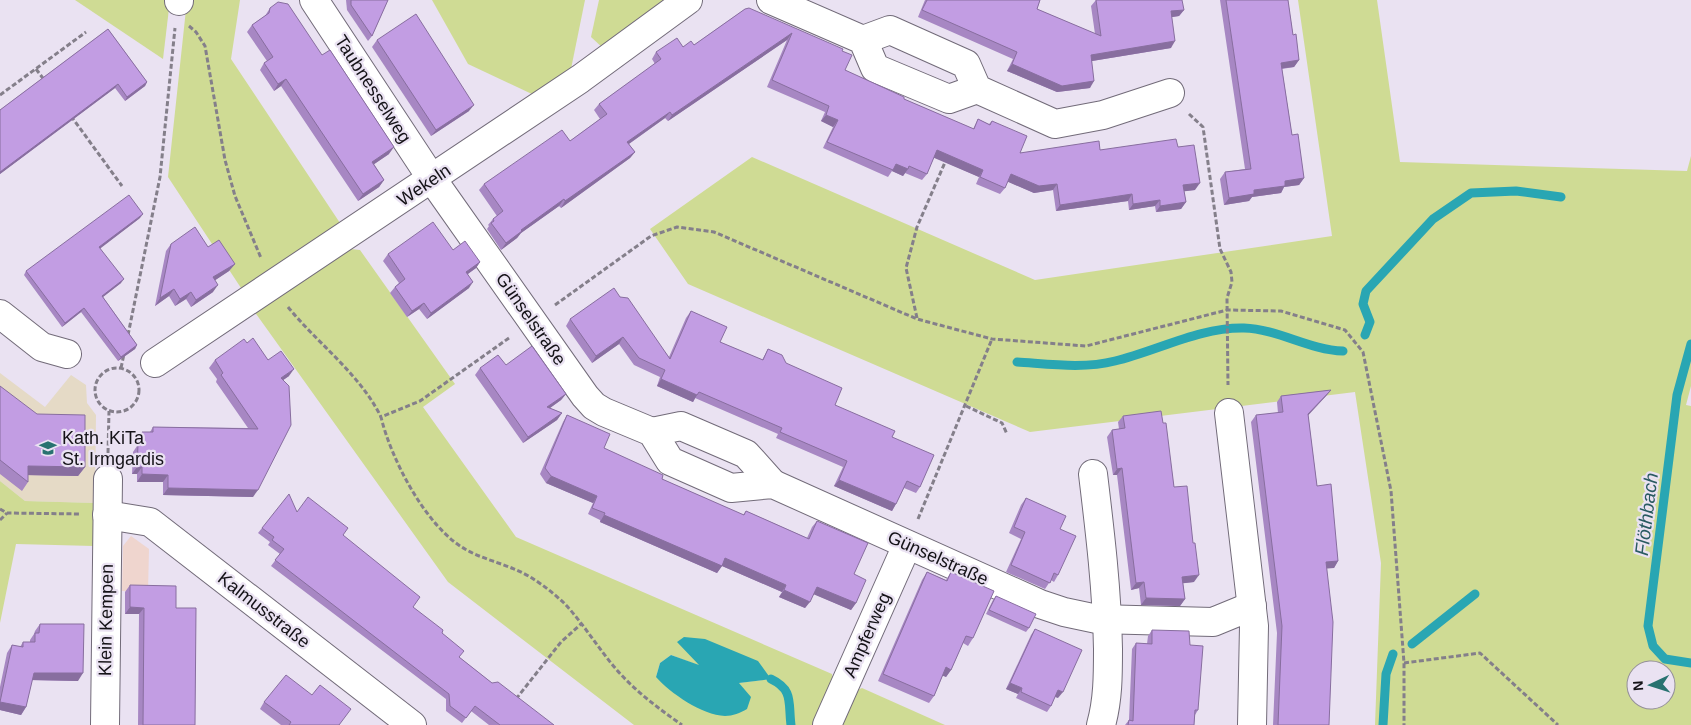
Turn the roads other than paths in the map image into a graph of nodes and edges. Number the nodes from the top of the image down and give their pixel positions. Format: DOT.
graph roads {
  1 [pos="314,0"];
  2 [pos="688,0"];
  3 [pos="771,0"];
  4 [pos="863,40"];
  5 [pos="977,89"];
  6 [pos="1170,93"];
  7 [pos="432,179"];
  8 [pos="0,314"];
  9 [pos="68,354"];
  10 [pos="145,370"];
  11 [pos="1229,413"];
  12 [pos="652,432"];
  13 [pos="1092,474"];
  14 [pos="108,479"];
  15 [pos="773,484"];
  16 [pos="108,515"];
  17 [pos="907,544"];
  18 [pos="1252,606"];
  19 [pos="1108,620"];
  20 [pos="105,725"];
  21 [pos="412,725"];
  22 [pos="827,725"];
  23 [pos="1101,725"];
  24 [pos="1252,725"];
  1 -- 7 [label="street, Taubnesselweg"];
  2 -- 7 [label="street, Wekeln"];
  3 -- 4 [label="street"];
  4 -- 5 [label="street"];
  4 -- 5 [label="street"];
  5 -- 6 [label="street"];
  7 -- 10 [label="street, Wekeln"];
  7 -- 12 [label="street, Günselstraße"];
  8 -- 9 [label="street"];
  11 -- 18 [label="street"];
  12 -- 15 [label="street, Günselstraße"];
  12 -- 15 [label="street, Günselstraße"];
  13 -- 19 [label="street"];
  14 -- 16 [label="street"];
  15 -- 17 [label="street, Günselstraße"];
  16 -- 20 [label="street, Klein Kempen"];
  16 -- 21 [label="street, Kalmusstraße"];
  17 -- 19 [label="street, Günselstraße"];
  17 -- 22 [label="street, Ampferweg"];
  18 -- 19 [label="street, Günselstraße"];
  18 -- 24 [label="street"];
  19 -- 23 [label="street"];
}
